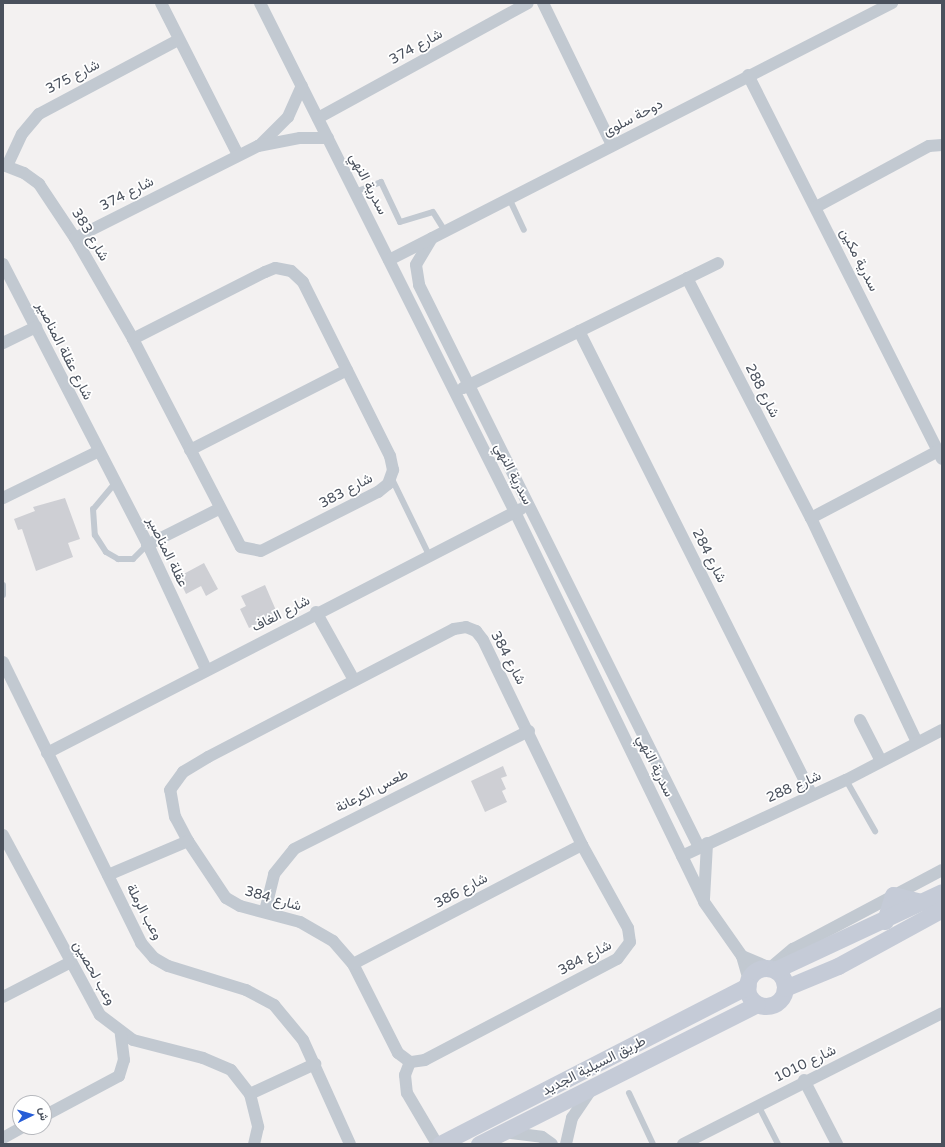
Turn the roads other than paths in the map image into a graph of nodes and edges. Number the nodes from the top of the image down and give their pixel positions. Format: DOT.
graph roads {
  1 [pos="161,3"];
  2 [pos="260,3"];
  3 [pos="528,3"];
  4 [pos="542,3"];
  5 [pos="892,3"];
  6 [pos="178,40"];
  7 [pos="748,75"];
  8 [pos="302,86"];
  9 [pos="318,118"];
  10 [pos="328,138"];
  11 [pos="942,144"];
  12 [pos="612,145"];
  13 [pos="258,146"];
  14 [pos="238,156"];
  15 [pos="5,166"];
  16 [pos="355,192"];
  17 [pos="509,198"];
  18 [pos="816,207"];
  19 [pos="524,230"];
  20 [pos="445,231"];
  21 [pos="75,238"];
  22 [pos="432,238"];
  23 [pos="389,260"];
  24 [pos="718,263"];
  25 [pos="3,264"];
  26 [pos="687,278"];
  27 [pos="36,327"];
  28 [pos="579,331"];
  29 [pos="133,339"];
  30 [pos="3,343"];
  31 [pos="347,370"];
  32 [pos="469,385"];
  33 [pos="455,392"];
  34 [pos="190,450"];
  35 [pos="96,452"];
  36 [pos="940,455"];
  37 [pos="391,477"];
  38 [pos="116,482"];
  39 [pos="3,498"];
  40 [pos="530,505"];
  41 [pos="219,509"];
  42 [pos="515,512"];
  43 [pos="811,518"];
  44 [pos="147,545"];
  45 [pos="429,555"];
  46 [pos="3,585"];
  47 [pos="3,595"];
  48 [pos="316,612"];
  49 [pos="3,662"];
  50 [pos="206,669"];
  51 [pos="354,680"];
  52 [pos="860,720"];
  53 [pos="942,730"];
  54 [pos="529,731"];
  55 [pos="917,742"];
  56 [pos="47,753"];
  57 [pos="881,761"];
  58 [pos="846,780"];
  59 [pos="812,795"];
  60 [pos="875,831"];
  61 [pos="3,835"];
  62 [pos="188,841"];
  63 [pos="582,845"];
  64 [pos="703,845"];
  65 [pos="8,854"];
  66 [pos="682,856"];
  67 [pos="942,870"];
  68 [pos="108,875"];
  69 [pos="942,892"];
  70 [pos="893,895"];
  71 [pos="704,902"];
  72 [pos="922,902"];
  73 [pos="942,909"];
  74 [pos="265,911"];
  75 [pos="885,921"];
  76 [pos="742,956"];
  77 [pos="69,963"];
  78 [pos="353,964"];
  79 [pos="773,969"];
  80 [pos="748,983"];
  81 [pos="785,988"];
  82 [pos="3,997"];
  83 [pos="757,1004"];
  84 [pos="942,1013"];
  85 [pos="121,1034"];
  86 [pos="410,1062"];
  87 [pos="315,1064"];
  88 [pos="804,1080"];
  89 [pos="593,1086"];
  90 [pos="629,1093"];
  91 [pos="250,1094"];
  92 [pos="757,1104"];
  93 [pos="52,1112"];
  94 [pos="503,1132"];
  95 [pos="12,1133"];
  96 [pos="3,1138"];
  97 [pos="254,1144"];
  98 [pos="350,1144"];
  99 [pos="439,1144"];
  100 [pos="478,1144"];
  101 [pos="552,1144"];
  102 [pos="566,1144"];
  103 [pos="653,1144"];
  104 [pos="683,1144"];
  105 [pos="778,1144"];
  106 [pos="836,1144"];
  1 -- 6 [label="street"];
  2 -- 8 [label="street, سدرية النهي"];
  3 -- 9 [label="street, شارع 374"];
  4 -- 12 [label="street"];
  5 -- 7 [label="street, دوحة سلوى"];
  6 -- 14 [label="street"];
  6 -- 15 [label="street, شارع 375"];
  7 -- 12 [label="street, دوحة سلوى"];
  7 -- 18 [label="street, سدرية مكين"];
  8 -- 9 [label="street, سدرية النهي"];
  8 -- 13 [label="street, شارع 374"];
  9 -- 10 [label="street, سدرية النهي"];
  10 -- 13 [label="street, شارع 374"];
  10 -- 16 [label="street, سدرية النهي"];
  11 -- 18 [label="street"];
  12 -- 17 [label="street, دوحة سلوى"];
  13 -- 14 [label="street, شارع 374"];
  14 -- 21 [label="street, شارع 374"];
  15 -- 21 [label="street, شارع 383"];
  16 -- 20 [label="lane"];
  16 -- 23 [label="street, سدرية النهي"];
  17 -- 19 [label="lane"];
  17 -- 20 [label="street, دوحة سلوى"];
  18 -- 36 [label="street, سدرية مكين"];
  20 -- 22 [label="street, دوحة سلوى"];
  21 -- 29 [label="street, شارع 383"];
  22 -- 23 [label="street, دوحة سلوى"];
  22 -- 32 [label="street"];
  23 -- 33 [label="street, سدرية النهي"];
  24 -- 26 [label="street"];
  25 -- 27 [label="street, شارع عقلة المناصير"];
  26 -- 28 [label="street"];
  26 -- 43 [label="street, شارع 288"];
  27 -- 30 [label="street"];
  27 -- 35 [label="street, شارع عقلة المناصير"];
  28 -- 32 [label="street"];
  28 -- 59 [label="street, شارع 284"];
  29 -- 31 [label="street, شارع 383"];
  29 -- 34 [label="street, شارع 383"];
  31 -- 34 [label="street"];
  31 -- 37 [label="street, شارع 383"];
  32 -- 33 [label="street"];
  32 -- 40 [label="street"];
  33 -- 42 [label="street, سدرية النهي"];
  34 -- 41 [label="street, شارع 383"];
  35 -- 38 [label="street, عقلة المناصير"];
  35 -- 39 [label="street"];
  36 -- 43 [label="street"];
  37 -- 41 [label="street, شارع 383"];
  37 -- 45 [label="lane"];
  38 -- 44 [label="street, عقلة المناصير"];
  38 -- 44 [label="lane"];
  40 -- 42 [label="street, شارع الغاف"];
  40 -- 64 [label="street"];
  41 -- 44 [label="street"];
  42 -- 45 [label="street, شارع الغاف"];
  42 -- 66 [label="street, سدرية النهي"];
  43 -- 55 [label="street, شارع 288"];
  44 -- 50 [label="street, عقلة المناصير"];
  45 -- 48 [label="street, شارع الغاف"];
  46 -- 47 [label="lane"];
  48 -- 50 [label="street, شارع الغاف"];
  48 -- 51 [label="street"];
  49 -- 56 [label="street, وعب الرملة"];
  50 -- 56 [label="street, شارع الغاف"];
  51 -- 54 [label="street, شارع 384"];
  51 -- 62 [label="street, شارع 384"];
  52 -- 57 [label="street"];
  53 -- 55 [label="street, شارع 288"];
  54 -- 63 [label="street, شارع 384"];
  54 -- 74 [label="street, طعس الكرعانة"];
  55 -- 57 [label="street, شارع 288"];
  56 -- 68 [label="street, وعب الرملة"];
  57 -- 58 [label="street, شارع 288"];
  58 -- 59 [label="street, شارع 288"];
  58 -- 60 [label="lane"];
  59 -- 64 [label="street, شارع 288"];
  61 -- 65 [label="street, وعب لحصين"];
  62 -- 68 [label="street"];
  62 -- 74 [label="street, شارع 384"];
  63 -- 78 [label="street, شارع 386"];
  63 -- 86 [label="street, شارع 384"];
  64 -- 66 [label="street, شارع 288"];
  64 -- 71 [label="street"];
  65 -- 77 [label="street, وعب لحصين"];
  66 -- 71 [label="street, سدرية النهي"];
  67 -- 70 [label="street"];
  68 -- 87 [label="street, وعب الرملة"];
  69 -- 72 [label="street, طريق السيلية الجديد"];
  70 -- 72 [label="street"];
  70 -- 75 [label="street"];
  70 -- 79 [label="street"];
  71 -- 76 [label="street, سدرية النهي"];
  72 -- 75 [label="street, طريق السيلية الجديد"];
  73 -- 81 [label="street"];
  74 -- 78 [label="street, شارع 384"];
  75 -- 79 [label="street, طريق السيلية الجديد"];
  76 -- 79 [label="street"];
  76 -- 80 [label="street, سدرية النهي"];
  77 -- 82 [label="street"];
  77 -- 85 [label="street, وعب لحصين"];
  78 -- 86 [label="street, شارع 384"];
  79 -- 80 [label="street, طريق السيلية الجديد"];
  79 -- 81 [label="street"];
  80 -- 83 [label="street"];
  80 -- 99 [label="street, طريق السيلية الجديد"];
  81 -- 83 [label="street, طريق السيلية الجديد"];
  83 -- 89 [label="street, طريق السيلية الجديد"];
  84 -- 88 [label="street, شارع 1010"];
  85 -- 91 [label="street, وعب لحصين"];
  85 -- 93 [label="street"];
  86 -- 99 [label="street"];
  87 -- 91 [label="street"];
  87 -- 98 [label="street, وعب الرملة"];
  88 -- 92 [label="street, شارع 1010"];
  88 -- 106 [label="street"];
  89 -- 94 [label="street, طريق السيلية الجديد"];
  89 -- 102 [label="street"];
  90 -- 103 [label="lane"];
  91 -- 97 [label="street, وعب لحصين"];
  92 -- 104 [label="street, شارع 1010"];
  92 -- 105 [label="lane"];
  94 -- 100 [label="street, طريق السيلية الجديد"];
  94 -- 101 [label="street"];
  95 -- 96 [label="street"];
}
